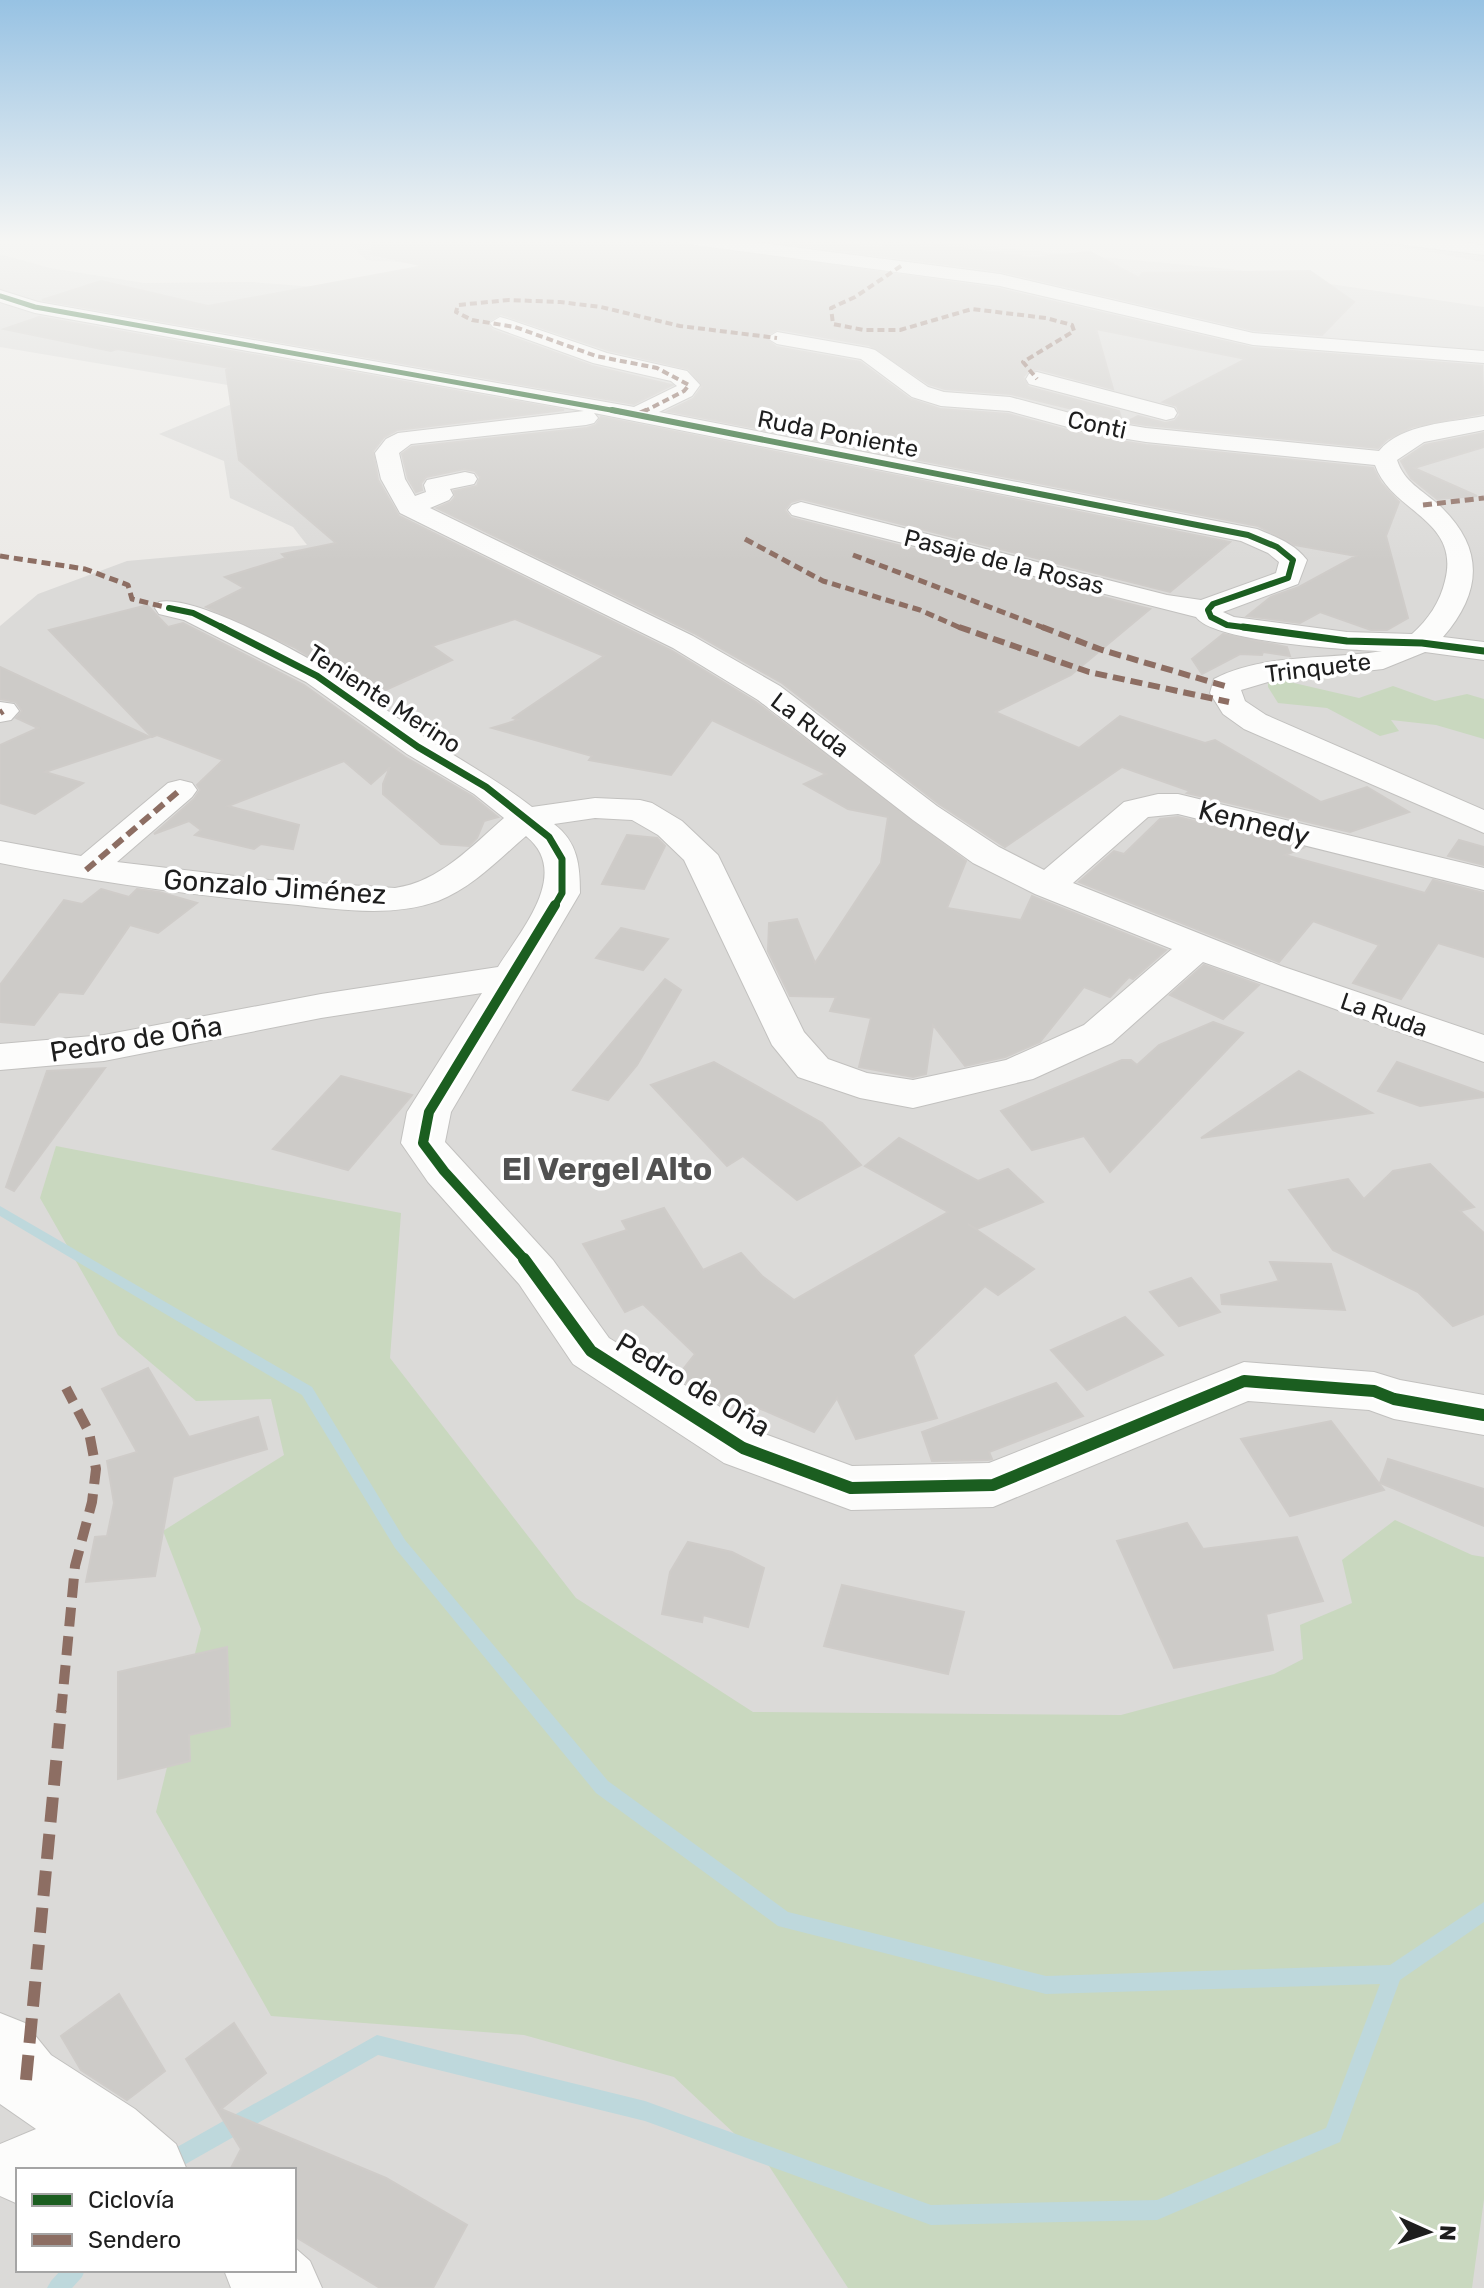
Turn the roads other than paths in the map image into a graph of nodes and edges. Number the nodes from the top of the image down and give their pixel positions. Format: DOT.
graph roads {
  1 [pos="257,347"];
  2 [pos="569,347"];
  3 [pos="827,347"];
  4 [pos="1353,347"];
  5 [pos="1484,357"];
  6 [pos="1037,379"];
  7 [pos="626,413"];
  8 [pos="1484,423"];
  9 [pos="1388,455"];
  10 [pos="465,479"];
  11 [pos="409,508"];
  12 [pos="801,510"];
  13 [pos="169,608"];
  14 [pos="1208,610"];
  15 [pos="1422,643"];
  16 [pos="1484,651"];
  17 [pos="180,790"];
  18 [pos="525,818"];
  19 [pos="1484,823"];
  20 [pos="0,852"];
  21 [pos="86,870"];
  22 [pos="1484,879"];
  23 [pos="1048,886"];
  24 [pos="1200,945"];
  25 [pos="508,977"];
  26 [pos="1484,1049"];
  27 [pos="0,1057"];
  28 [pos="1484,1415"];
  29 [pos="0,2048"];
  30 [pos="134,2155"];
  31 [pos="40,2168"];
  32 [pos="264,2272"];
  33 [pos="283,2288"];
  1 -- 7 [label="street, Ruda Poniente"];
  2 -- 7 [label="street"];
  3 -- 9 [label="street, Conti"];
  4 -- 5 [label="street"];
  6 -- 9 [label="street"];
  7 -- 11 [label="street"];
  7 -- 14 [label="street, Ruda Poniente"];
  8 -- 9 [label="street"];
  9 -- 15 [label="street, Trinquete"];
  10 -- 11 [label="street"];
  11 -- 23 [label="street, La Ruda"];
  12 -- 14 [label="street, Pasaje de la Rosas"];
  13 -- 18 [label="street, Teniente Merino"];
  14 -- 15 [label="street"];
  15 -- 16 [label="street"];
  15 -- 19 [label="street, Trinquete"];
  17 -- 21 [label="street"];
  18 -- 21 [label="street, Gonzalo Jiménez"];
  18 -- 24 [label="street"];
  18 -- 25 [label="street, Pedro de Oña"];
  20 -- 21 [label="street, Gonzalo Jiménez"];
  22 -- 23 [label="street, Kennedy"];
  23 -- 24 [label="street, La Ruda"];
  24 -- 26 [label="street, La Ruda"];
  25 -- 27 [label="street, Pedro de Oña"];
  25 -- 28 [label="street, Pedro de Oña"];
  29 -- 30 [label="street"];
  30 -- 31 [label="street"];
  32 -- 33 [label="street"];
}
